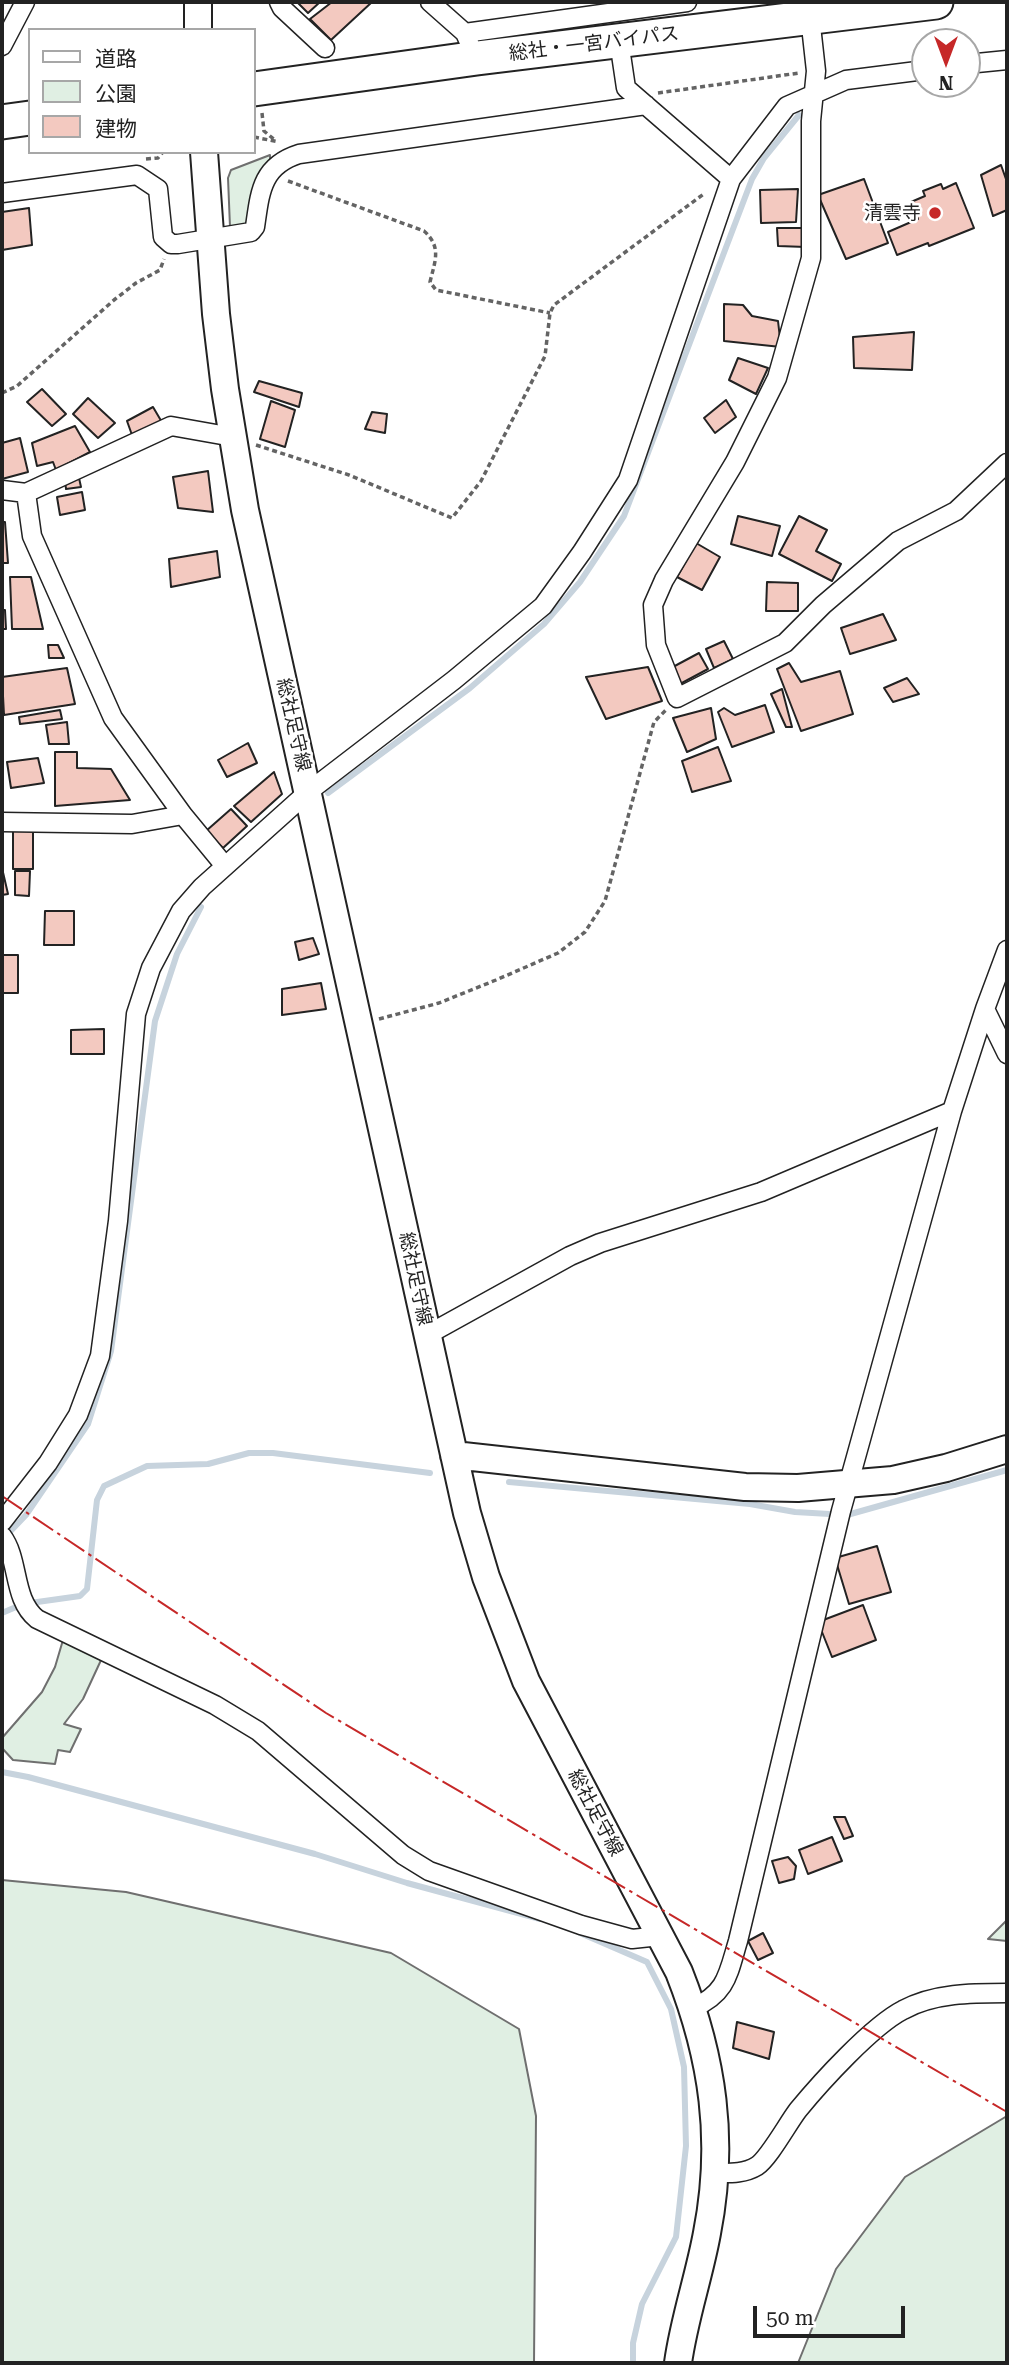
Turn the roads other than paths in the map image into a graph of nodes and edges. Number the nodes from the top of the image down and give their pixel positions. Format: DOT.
graph roads {
  1 [pos="25,2"];
  2 [pos="198,2"];
  3 [pos="279,2"];
  4 [pos="430,2"];
  5 [pos="687,2"];
  6 [pos="936,2"];
  7 [pos="867,6"];
  8 [pos="810,17"];
  9 [pos="198,28"];
  10 [pos="619,41"];
  11 [pos="2,46"];
  12 [pos="471,46"];
  13 [pos="325,48"];
  14 [pos="1007,60"];
  15 [pos="981,63"];
  16 [pos="911,72"];
  17 [pos="815,92"];
  18 [pos="258,100"];
  19 [pos="646,106"];
  20 [pos="28,118"];
  21 [pos="2,122"];
  22 [pos="204,154"];
  23 [pos="732,179"];
  24 [pos="2,193"];
  25 [pos="210,240"];
  26 [pos="233,437"];
  27 [pos="1007,463"];
  28 [pos="2,490"];
  29 [pos="26,493"];
  30 [pos="309,792"];
  31 [pos="183,815"];
  32 [pos="2,822"];
  33 [pos="225,866"];
  34 [pos="1007,950"];
  35 [pos="985,1009"];
  36 [pos="1007,1054"];
  37 [pos="952,1111"];
  38 [pos="427,1335"];
  39 [pos="1007,1449"];
  40 [pos="454,1455"];
  41 [pos="849,1485"];
  42 [pos="2,1522"];
  43 [pos="5,1540"];
  44 [pos="660,1936"];
  45 [pos="1007,1993"];
  46 [pos="693,2008"];
  47 [pos="715,2173"];
  48 [pos="678,2363"];
  1 -- 11 [label="street"];
  2 -- 9 [label="main road"];
  3 -- 13 [label="street"];
  4 -- 12 [label="street"];
  5 -- 12 [label="street"];
  6 -- 7 [label="highway, 総社・一宮バイパス"];
  7 -- 8 [label="highway, 総社・一宮バイパス"];
  8 -- 10 [label="highway, 総社・一宮バイパス"];
  8 -- 17 [label="street"];
  10 -- 12 [label="highway, 総社・一宮バイパス"];
  10 -- 19 [label="street"];
  12 -- 18 [label="highway, 総社・一宮バイパス"];
  14 -- 15 [label="street"];
  16 -- 17 [label="street"];
  17 -- 23 [label="street"];
  17 -- 27 [label="street"];
  19 -- 23 [label="street"];
  19 -- 25 [label="street"];
  20 -- 21 [label="highway"];
  22 -- 25 [label="main road, 総社足守線"];
  23 -- 30 [label="street"];
  24 -- 25 [label="street"];
  25 -- 26 [label="main road, 総社足守線"];
  26 -- 29 [label="street"];
  26 -- 30 [label="main road, 総社足守線"];
  28 -- 29 [label="street"];
  29 -- 31 [label="street"];
  30 -- 33 [label="street"];
  30 -- 38 [label="main road, 総社足守線"];
  31 -- 32 [label="street"];
  31 -- 33 [label="street"];
  33 -- 42 [label="street"];
  34 -- 35 [label="street"];
  35 -- 36 [label="street"];
  35 -- 37 [label="street"];
  37 -- 38 [label="street"];
  37 -- 41 [label="street"];
  38 -- 40 [label="main road, 総社足守線"];
  39 -- 41 [label="main road"];
  40 -- 41 [label="main road"];
  40 -- 44 [label="main road, 総社足守線"];
  41 -- 46 [label="street"];
  43 -- 44 [label="street"];
  44 -- 46 [label="main road, 総社足守線"];
  45 -- 47 [label="street"];
  46 -- 47 [label="main road, 総社足守線"];
  47 -- 48 [label="main road, 総社足守線"];
}
